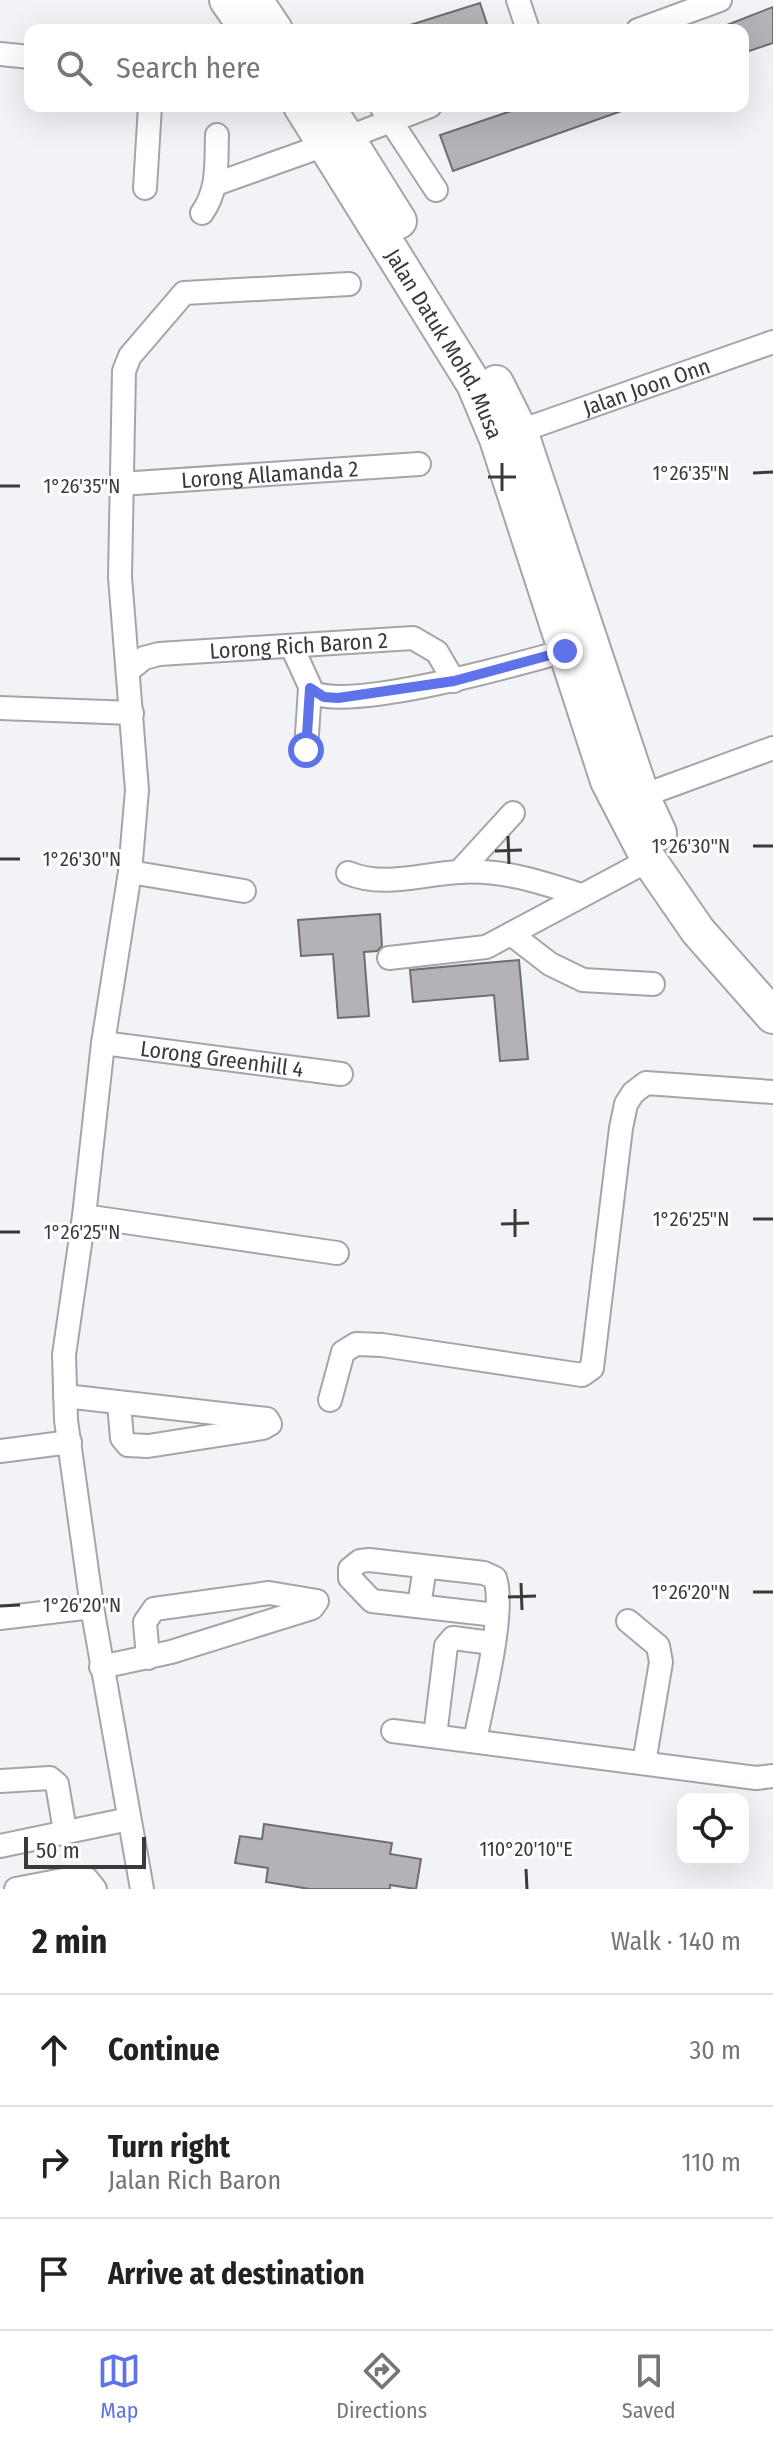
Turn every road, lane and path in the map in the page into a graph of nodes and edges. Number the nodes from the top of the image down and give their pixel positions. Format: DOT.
graph roads {
  1 [pos="227,0"];
  2 [pos="255,0"];
  3 [pos="518,0"];
  4 [pos="720,0"];
  5 [pos="244,24"];
  6 [pos="271,24"];
  7 [pos="526,24"];
  8 [pos="654,24"];
  9 [pos="0,54"];
  10 [pos="24,56"];
  11 [pos="150,112"];
  12 [pos="307,112"];
  13 [pos="329,112"];
  14 [pos="385,113"];
  15 [pos="217,135"];
  16 [pos="337,141"];
  17 [pos="216,184"];
  18 [pos="145,188"];
  19 [pos="436,190"];
  20 [pos="202,213"];
  21 [pos="349,284"];
  22 [pos="773,342"];
  23 [pos="520,431"];
  24 [pos="419,464"];
  25 [pos="120,484"];
  26 [pos="584,621"];
  27 [pos="292,647"];
  28 [pos="565,651"];
  29 [pos="128,671"];
  30 [pos="454,681"];
  31 [pos="310,688"];
  32 [pos="0,708"];
  33 [pos="132,713"];
  34 [pos="773,748"];
  35 [pos="306,750"];
  36 [pos="642,796"];
  37 [pos="513,813"];
  38 [pos="649,860"];
  39 [pos="130,872"];
  40 [pos="459,872"];
  41 [pos="348,873"];
  42 [pos="244,891"];
  43 [pos="581,895"];
  44 [pos="511,934"];
  45 [pos="389,958"];
  46 [pos="653,984"];
  47 [pos="773,995"];
  48 [pos="773,1016"];
  49 [pos="103,1043"];
  50 [pos="341,1074"];
  51 [pos="773,1092"];
  52 [pos="84,1216"];
  53 [pos="337,1253"];
  54 [pos="65,1396"];
  55 [pos="330,1400"];
  56 [pos="119,1404"];
  57 [pos="70,1442"];
  58 [pos="0,1451"];
  59 [pos="425,1567"];
  60 [pos="419,1606"];
  61 [pos="92,1607"];
  62 [pos="496,1615"];
  63 [pos="0,1618"];
  64 [pos="628,1621"];
  65 [pos="492,1643"];
  66 [pos="148,1658"];
  67 [pos="101,1667"];
  68 [pos="393,1731"];
  69 [pos="435,1736"];
  70 [pos="475,1741"];
  71 [pos="644,1763"];
  72 [pos="773,1776"];
  73 [pos="0,1781"];
  74 [pos="129,1819"];
  75 [pos="65,1831"];
  76 [pos="0,1846"];
  77 [pos="16,1889"];
  78 [pos="95,1889"];
  79 [pos="142,1889"];
  1 -- 5 [label="highway"];
  2 -- 6 [label="highway"];
  3 -- 7 [label="street"];
  4 -- 8 [label="street"];
  9 -- 10 [label="street"];
  11 -- 18 [label="street"];
  12 -- 16 [label="highway, Jalan Datuk Mohd. Musa"];
  13 -- 16 [label="highway, Jalan Datuk Mohd. Musa"];
  14 -- 16 [label="street"];
  14 -- 19 [label="street"];
  15 -- 17 [label="street"];
  16 -- 17 [label="street"];
  16 -- 23 [label="highway, Jalan Datuk Mohd. Musa"];
  16 -- 28 [label="highway, Jalan Datuk Mohd. Musa"];
  17 -- 20 [label="street"];
  21 -- 25 [label="street"];
  22 -- 23 [label="street, Jalan Joon Onn"];
  23 -- 26 [label="highway, Jalan Datuk Mohd. Musa"];
  24 -- 25 [label="street, Lorong Allamanda 2"];
  25 -- 29 [label="street"];
  26 -- 28 [label="highway"];
  26 -- 36 [label="highway, Jalan Datuk Mohd. Musa"];
  27 -- 29 [label="street, Lorong Rich Baron 2"];
  27 -- 30 [label="street, Lorong Rich Baron 2"];
  27 -- 31 [label="street"];
  28 -- 30 [label="street"];
  28 -- 38 [label="highway, Jalan Datuk Mohd. Musa"];
  29 -- 33 [label="street"];
  30 -- 31 [label="street"];
  31 -- 35 [label="street"];
  32 -- 33 [label="street"];
  33 -- 39 [label="street"];
  34 -- 36 [label="street"];
  36 -- 47 [label="highway, Jalan Datuk Mohd. Musa"];
  37 -- 40 [label="street"];
  38 -- 43 [label="street"];
  38 -- 48 [label="highway, Jalan Datuk Mohd. Musa"];
  39 -- 42 [label="street"];
  39 -- 49 [label="street"];
  40 -- 41 [label="street"];
  40 -- 43 [label="street"];
  43 -- 44 [label="street"];
  44 -- 45 [label="street"];
  44 -- 46 [label="street"];
  49 -- 50 [label="street, Lorong Greenhill 4"];
  49 -- 52 [label="street"];
  51 -- 55 [label="street"];
  52 -- 53 [label="street"];
  52 -- 54 [label="street"];
  54 -- 56 [label="street"];
  54 -- 57 [label="street"];
  56 -- 56 [label="street"];
  57 -- 58 [label="street"];
  57 -- 61 [label="street"];
  59 -- 60 [label="street"];
  59 -- 60 [label="street"];
  59 -- 62 [label="street"];
  60 -- 62 [label="street"];
  61 -- 63 [label="street"];
  61 -- 67 [label="street"];
  62 -- 65 [label="street"];
  64 -- 71 [label="street"];
  65 -- 69 [label="street"];
  65 -- 70 [label="street"];
  66 -- 66 [label="street"];
  66 -- 67 [label="street"];
  67 -- 74 [label="street"];
  68 -- 69 [label="street"];
  69 -- 70 [label="street"];
  70 -- 71 [label="street"];
  71 -- 72 [label="street"];
  73 -- 75 [label="street"];
  74 -- 75 [label="street"];
  74 -- 79 [label="street"];
  75 -- 76 [label="street"];
  77 -- 78 [label="street"];
}
